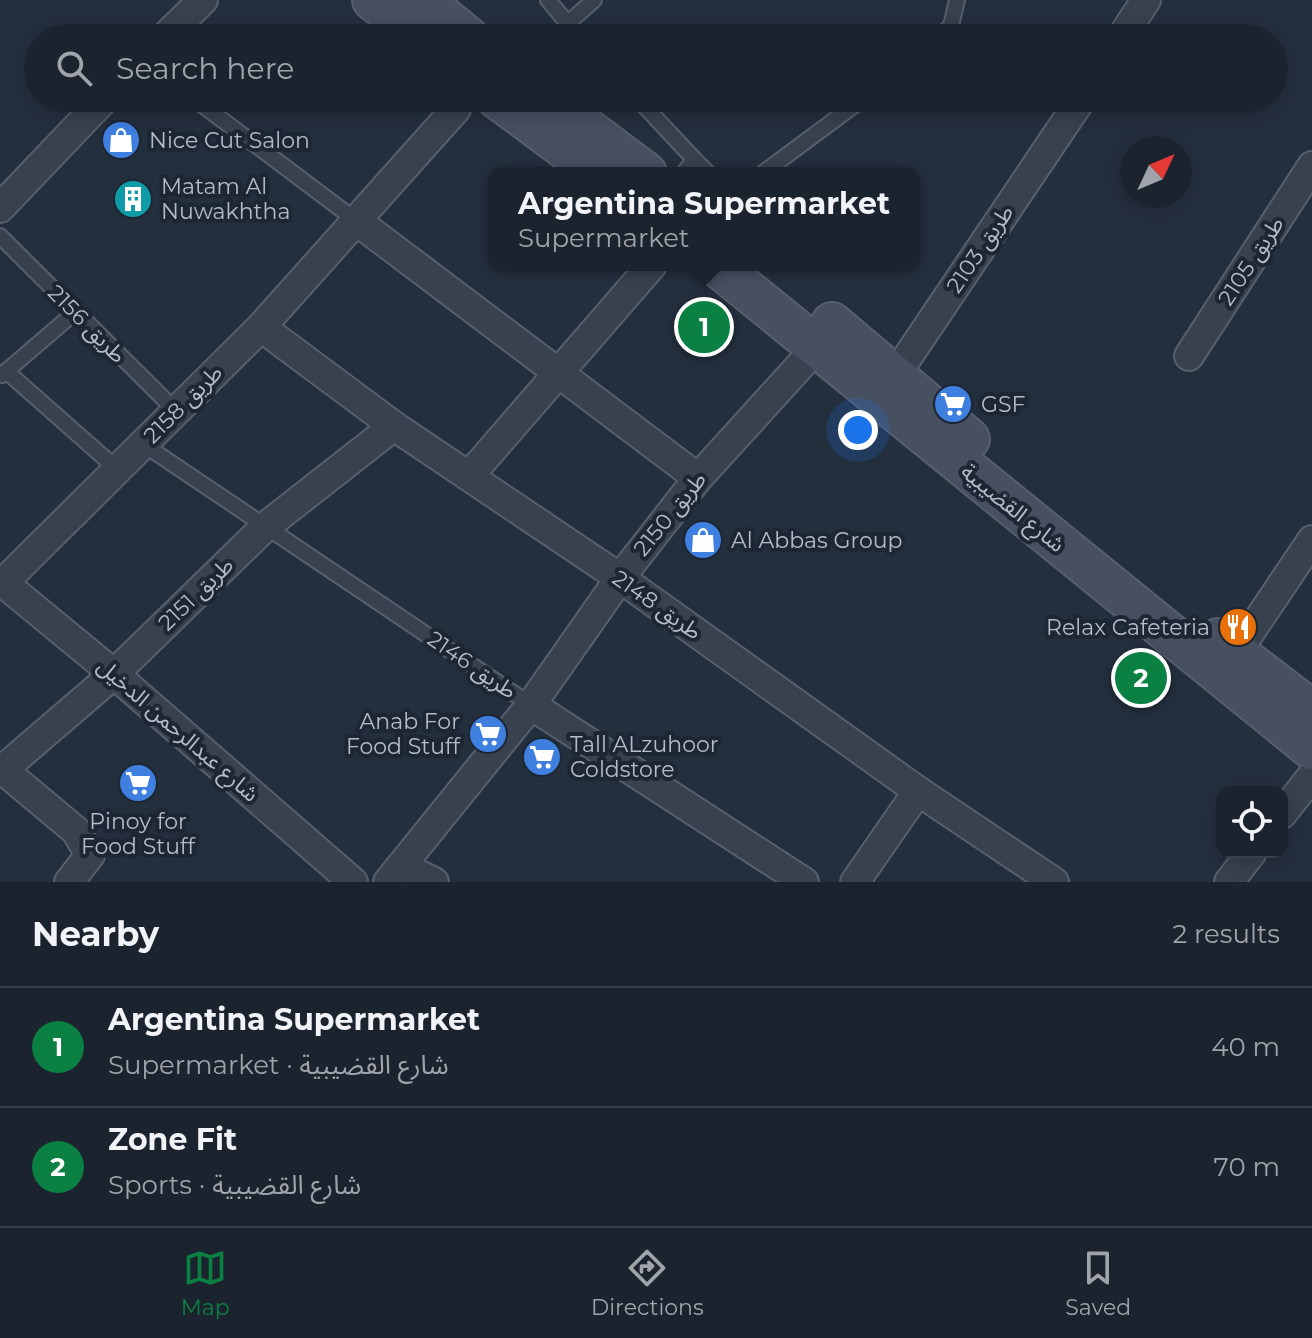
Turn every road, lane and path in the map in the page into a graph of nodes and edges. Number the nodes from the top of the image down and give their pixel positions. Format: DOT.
graph roads {
  1 [pos="203,0"];
  2 [pos="373,0"];
  3 [pos="422,0"];
  4 [pos="548,0"];
  5 [pos="594,0"];
  6 [pos="957,0"];
  7 [pos="1146,0"];
  8 [pos="178,24"];
  9 [pos="403,24"];
  10 [pos="452,24"];
  11 [pos="567,24"];
  12 [pos="951,24"];
  13 [pos="1130,24"];
  14 [pos="92,112"];
  15 [pos="212,112"];
  16 [pos="453,112"];
  17 [pos="516,112"];
  18 [pos="565,112"];
  19 [pos="650,112"];
  20 [pos="845,112"];
  21 [pos="1073,112"];
  22 [pos="694,159"];
  23 [pos="1312,166"];
  24 [pos="590,167"];
  25 [pos="638,167"];
  26 [pos="688,167"];
  27 [pos="702,167"];
  28 [pos="771,167"];
  29 [pos="0,208"];
  30 [pos="358,222"];
  31 [pos="0,236"];
  32 [pos="647,271"];
  33 [pos="725,271"];
  34 [pos="766,271"];
  35 [pos="74,313"];
  36 [pos="261,327"];
  37 [pos="826,335"];
  38 [pos="1189,356"];
  39 [pos="3,374"];
  40 [pos="558,374"];
  41 [pos="887,387"];
  42 [pos="175,410"];
  43 [pos="394,426"];
  44 [pos="143,444"];
  45 [pos="117,469"];
  46 [pos="469,476"];
  47 [pos="698,478"];
  48 [pos="265,527"];
  49 [pos="1312,540"];
  50 [pos="620,578"];
  51 [pos="2,582"];
  52 [pos="1236,653"];
  53 [pos="114,674"];
  54 [pos="531,705"];
  55 [pos="1312,711"];
  56 [pos="1312,749"];
  57 [pos="1,770"];
  58 [pos="1312,776"];
  59 [pos="918,791"];
  60 [pos="1288,806"];
  61 [pos="1247,858"];
  62 [pos="394,874"];
  63 [pos="340,878"];
  64 [pos="1045,880"];
  65 [pos="69,882"];
  66 [pos="434,882"];
  67 [pos="804,882"];
  68 [pos="855,882"];
  69 [pos="1229,882"];
  1 -- 8 [label="street"];
  2 -- 9 [label="street"];
  3 -- 10 [label="street"];
  4 -- 11 [label="lane"];
  5 -- 11 [label="lane"];
  6 -- 12 [label="lane"];
  7 -- 13 [label="street"];
  14 -- 29 [label="street"];
  15 -- 30 [label="lane"];
  16 -- 30 [label="street, طريق 2158"];
  17 -- 24 [label="street"];
  18 -- 25 [label="street"];
  19 -- 22 [label="lane"];
  20 -- 28 [label="lane"];
  21 -- 41 [label="street, طريق 2103"];
  22 -- 26 [label="lane"];
  22 -- 27 [label="lane"];
  23 -- 38 [label="street, طريق 2105"];
  30 -- 36 [label="street, طريق 2158"];
  30 -- 40 [label="street"];
  31 -- 35 [label="lane, طريق 2156"];
  32 -- 40 [label="street"];
  33 -- 37 [label="street, شارع القضيبية"];
  34 -- 37 [label="street, شارع القضيبية"];
  35 -- 39 [label="lane"];
  35 -- 42 [label="lane, طريق 2156"];
  36 -- 42 [label="street, طريق 2158"];
  36 -- 43 [label="street, طريق 2148"];
  37 -- 41 [label="street, شارع القضيبية"];
  37 -- 47 [label="street, طريق 2150"];
  39 -- 45 [label="lane"];
  40 -- 46 [label="street"];
  40 -- 47 [label="street"];
  41 -- 52 [label="street, شارع القضيبية"];
  41 -- 56 [label="street, شارع القضيبية"];
  42 -- 44 [label="street, طريق 2158"];
  43 -- 46 [label="street, طريق 2148"];
  43 -- 48 [label="street, طريق 2151"];
  44 -- 45 [label="street, طريق 2158"];
  44 -- 48 [label="lane, طريق 2146"];
  45 -- 51 [label="street, طريق 2158"];
  46 -- 50 [label="street, طريق 2148"];
  47 -- 50 [label="street, طريق 2150"];
  48 -- 53 [label="street, طريق 2151"];
  48 -- 54 [label="lane, طريق 2146"];
  49 -- 52 [label="street"];
  50 -- 54 [label="street, طريق 2150"];
  50 -- 59 [label="street, طريق 2148"];
  51 -- 53 [label="street, شارع عبدالرحمن الدخيل"];
  52 -- 55 [label="street, شارع القضيبية"];
  53 -- 57 [label="street, طريق 2151"];
  53 -- 63 [label="street, شارع عبدالرحمن الدخيل"];
  54 -- 62 [label="street, طريق 2150"];
  54 -- 67 [label="street, طريق 2146"];
  57 -- 65 [label="street, طريق 2151"];
  58 -- 60 [label="street"];
  59 -- 64 [label="street, طريق 2148"];
  59 -- 68 [label="street"];
  61 -- 69 [label="street"];
  62 -- 66 [label="street"];
}
